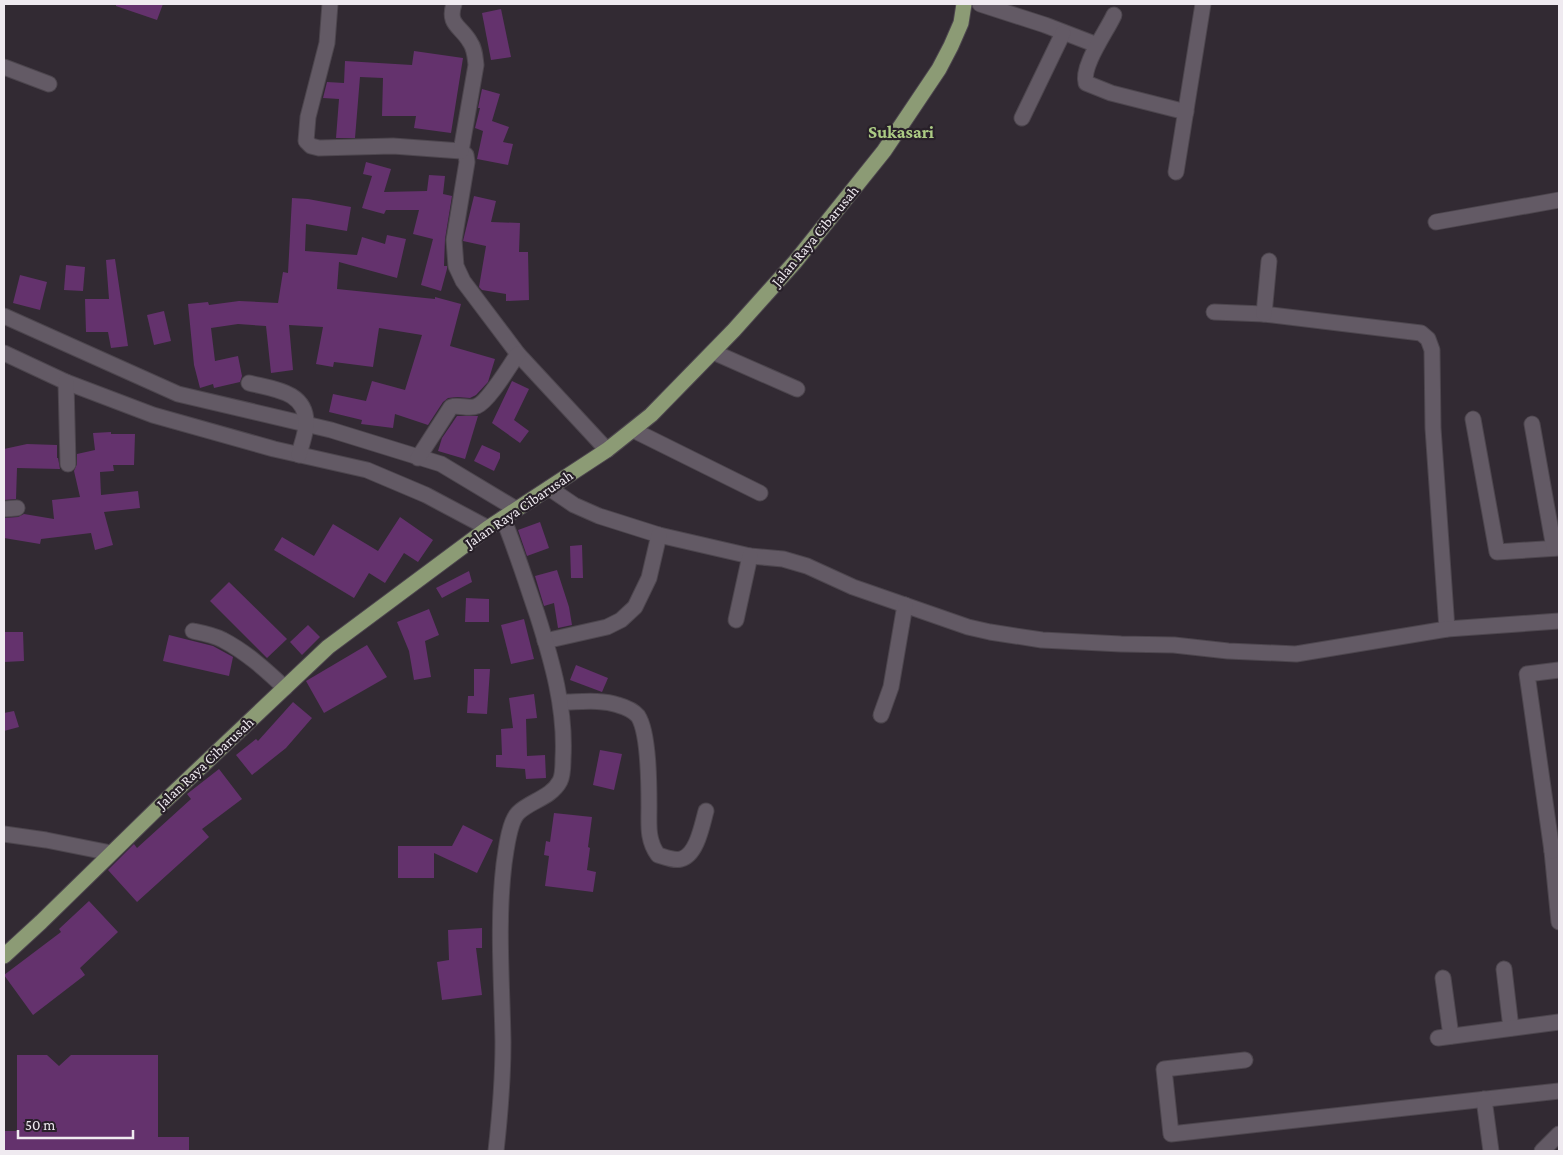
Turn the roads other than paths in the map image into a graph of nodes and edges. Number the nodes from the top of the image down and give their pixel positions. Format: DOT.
graph roads {
  1 [pos="330,4"];
  2 [pos="454,4"];
  3 [pos="964,4"];
  4 [pos="980,4"];
  5 [pos="1203,4"];
  6 [pos="1114,15"];
  7 [pos="1063,32"];
  8 [pos="1097,45"];
  9 [pos="4,67"];
  10 [pos="49,84"];
  11 [pos="1186,112"];
  12 [pos="1022,118"];
  13 [pos="461,151"];
  14 [pos="1176,172"];
  15 [pos="1559,200"];
  16 [pos="1436,222"];
  17 [pos="1269,261"];
  18 [pos="1214,312"];
  19 [pos="1264,314"];
  20 [pos="4,316"];
  21 [pos="713,352"];
  22 [pos="4,353"];
  23 [pos="518,354"];
  24 [pos="66,382"];
  25 [pos="249,383"];
  26 [pos="797,389"];
  27 [pos="1473,419"];
  28 [pos="1532,424"];
  29 [pos="306,425"];
  30 [pos="633,430"];
  31 [pos="607,450"];
  32 [pos="299,455"];
  33 [pos="418,458"];
  34 [pos="68,464"];
  35 [pos="550,488"];
  36 [pos="760,493"];
  37 [pos="516,509"];
  38 [pos="503,518"];
  39 [pos="488,528"];
  40 [pos="659,535"];
  41 [pos="1556,548"];
  42 [pos="750,556"];
  43 [pos="906,605"];
  44 [pos="736,620"];
  45 [pos="1559,621"];
  46 [pos="1447,629"];
  47 [pos="193,631"];
  48 [pos="545,641"];
  49 [pos="1559,670"];
  50 [pos="285,688"];
  51 [pos="561,702"];
  52 [pos="881,715"];
  53 [pos="706,811"];
  54 [pos="4,834"];
  55 [pos="1556,851"];
  56 [pos="111,853"];
  57 [pos="1559,922"];
  58 [pos="4,956"];
  59 [pos="1504,969"];
  60 [pos="1444,978"];
  61 [pos="1559,1022"];
  62 [pos="1511,1028"];
  63 [pos="1245,1060"];
  64 [pos="1559,1091"];
  65 [pos="1484,1099"];
  66 [pos="1559,1134"];
  67 [pos="496,1151"];
  68 [pos="1491,1151"];
  69 [pos="1542,1151"];
  1 -- 13 [label="street"];
  2 -- 13 [label="street"];
  3 -- 21 [label="main road, Jalan Raya Cibarusah"];
  4 -- 7 [label="street"];
  5 -- 11 [label="street"];
  6 -- 8 [label="street"];
  7 -- 8 [label="street"];
  7 -- 12 [label="street"];
  8 -- 11 [label="street"];
  9 -- 10 [label="street"];
  11 -- 14 [label="street"];
  13 -- 23 [label="street"];
  15 -- 16 [label="street"];
  17 -- 19 [label="street"];
  18 -- 19 [label="street"];
  19 -- 46 [label="street"];
  20 -- 29 [label="street"];
  21 -- 26 [label="street"];
  21 -- 30 [label="main road, Jalan Raya Cibarusah"];
  22 -- 24 [label="street"];
  23 -- 31 [label="street"];
  23 -- 33 [label="street"];
  24 -- 32 [label="street"];
  24 -- 34 [label="street"];
  25 -- 29 [label="street"];
  27 -- 41 [label="street"];
  28 -- 41 [label="street"];
  29 -- 32 [label="street"];
  29 -- 33 [label="street"];
  30 -- 31 [label="main road, Jalan Raya Cibarusah"];
  30 -- 36 [label="street"];
  31 -- 35 [label="main road, Jalan Raya Cibarusah"];
  32 -- 39 [label="street"];
  33 -- 37 [label="street"];
  35 -- 37 [label="main road, Jalan Raya Cibarusah"];
  35 -- 40 [label="street"];
  37 -- 38 [label="main road, Jalan Raya Cibarusah"];
  38 -- 39 [label="main road, Jalan Raya Cibarusah"];
  38 -- 48 [label="street"];
  39 -- 50 [label="main road, Jalan Raya Cibarusah"];
  40 -- 42 [label="street"];
  40 -- 48 [label="street"];
  42 -- 43 [label="street"];
  42 -- 44 [label="street"];
  43 -- 46 [label="street"];
  43 -- 52 [label="street"];
  45 -- 46 [label="street"];
  47 -- 50 [label="street"];
  48 -- 51 [label="street"];
  49 -- 55 [label="street"];
  50 -- 56 [label="main road, Jalan Raya Cibarusah"];
  51 -- 53 [label="street"];
  51 -- 67 [label="street"];
  54 -- 56 [label="street"];
  55 -- 57 [label="street"];
  56 -- 58 [label="main road, Jalan Raya Cibarusah"];
  59 -- 62 [label="street"];
  60 -- 62 [label="street"];
  61 -- 62 [label="street"];
  63 -- 65 [label="street"];
  64 -- 65 [label="street"];
  65 -- 68 [label="street"];
  66 -- 69 [label="street"];
}
